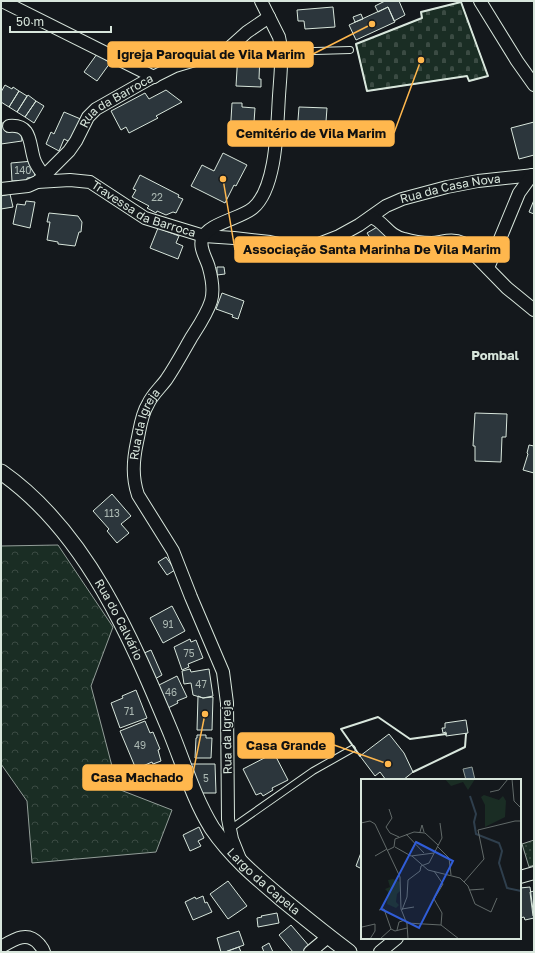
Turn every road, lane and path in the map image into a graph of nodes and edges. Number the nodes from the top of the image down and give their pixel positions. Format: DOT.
graph roads {
  1 [pos="2,1"];
  2 [pos="262,1"];
  3 [pos="480,1"];
  4 [pos="269,17"];
  5 [pos="350,50"];
  6 [pos="281,52"];
  7 [pos="154,76"];
  8 [pos="534,85"];
  9 [pos="9,126"];
  10 [pos="533,175"];
  11 [pos="41,179"];
  12 [pos="1,189"];
  13 [pos="371,217"];
  14 [pos="204,236"];
  15 [pos="488,268"];
  16 [pos="534,310"];
  17 [pos="1,472"];
  18 [pos="352,749"];
  19 [pos="196,795"];
  20 [pos="230,829"];
  21 [pos="242,864"];
  22 [pos="534,873"];
  23 [pos="521,877"];
  24 [pos="328,937"];
  25 [pos="396,939"];
  26 [pos="1,947"];
  27 [pos="44,952"];
  28 [pos="310,952"];
  29 [pos="349,952"];
  30 [pos="380,952"];
  1 -- 7 [label="street"];
  2 -- 4 [label="street"];
  3 -- 8 [label="street"];
  4 -- 6 [label="street"];
  4 -- 7 [label="street, Rua da Barroca"];
  5 -- 6 [label="lane"];
  6 -- 14 [label="street"];
  7 -- 11 [label="street, Rua da Barroca"];
  9 -- 11 [label="street"];
  10 -- 13 [label="street, Rua da Casa Nova"];
  10 -- 15 [label="street"];
  11 -- 12 [label="street, Rua da Barroca"];
  11 -- 14 [label="street, Travessa da Barroca"];
  13 -- 14 [label="street, Rua da Casa Nova"];
  13 -- 15 [label="street"];
  14 -- 20 [label="street, Rua da Igreja"];
  15 -- 16 [label="street"];
  17 -- 19 [label="street, Rua do Calvário"];
  18 -- 20 [label="lane"];
  19 -- 21 [label="street, Largo da Capela"];
  20 -- 21 [label="street, Rua da Igreja"];
  21 -- 24 [label="street, Largo da Capela"];
  22 -- 23 [label="street"];
  24 -- 28 [label="street"];
  24 -- 29 [label="street, Largo da Capela"];
  25 -- 30 [label="street"];
  26 -- 27 [label="street"];
}
